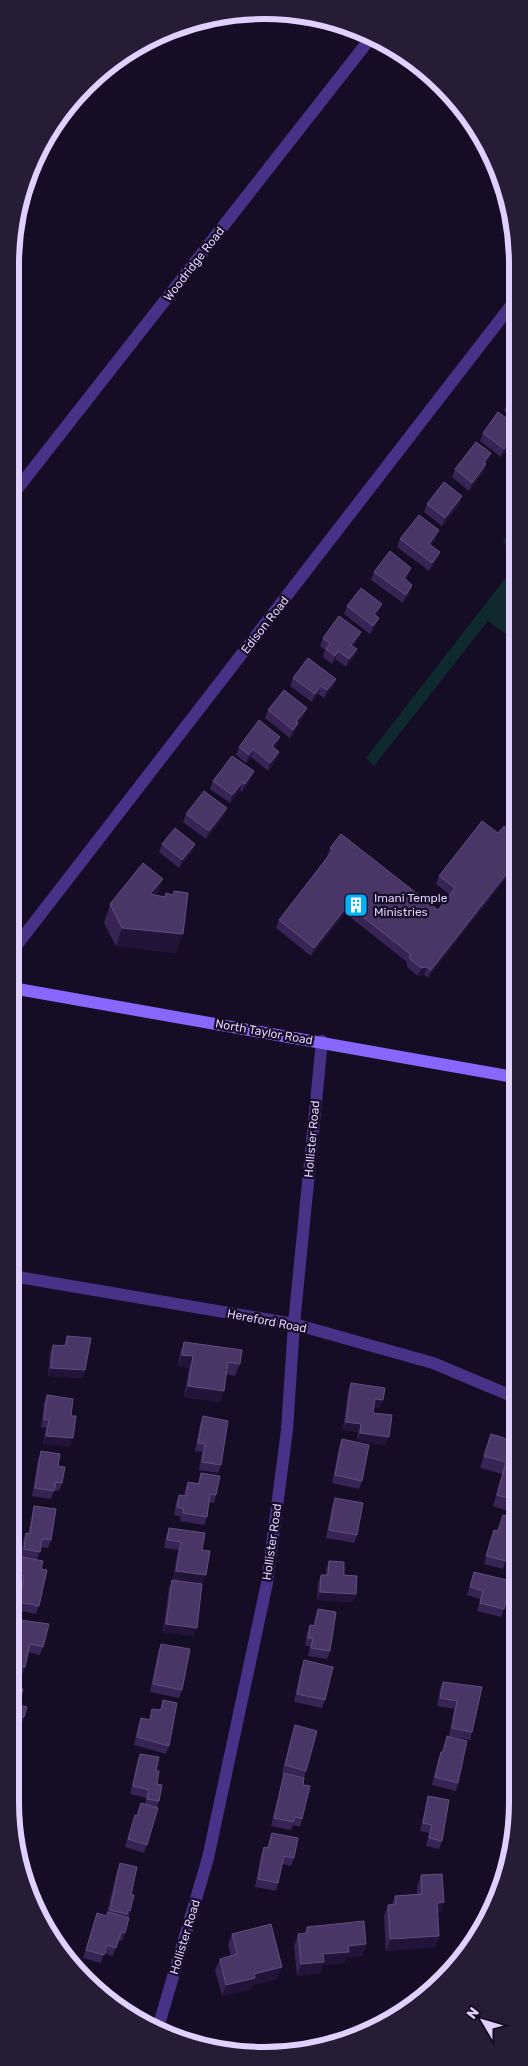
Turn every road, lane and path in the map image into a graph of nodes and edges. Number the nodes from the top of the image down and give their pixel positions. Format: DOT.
graph roads {
  1 [pos="368,42"];
  2 [pos="509,308"];
  3 [pos="19,487"];
  4 [pos="19,942"];
  5 [pos="19,989"];
  6 [pos="322,1041"];
  7 [pos="509,1075"];
  8 [pos="19,1277"];
  9 [pos="294,1324"];
  10 [pos="509,1395"];
  11 [pos="159,2024"];
  1 -- 3 [label="street, Woodridge Road"];
  2 -- 4 [label="street, Edison Road"];
  5 -- 6 [label="street, North Taylor Road"];
  6 -- 7 [label="street, North Taylor Road"];
  6 -- 9 [label="street, Hollister Road"];
  8 -- 9 [label="street, Hereford Road"];
  9 -- 10 [label="street, Hereford Road"];
  9 -- 11 [label="street, Hollister Road"];
}
